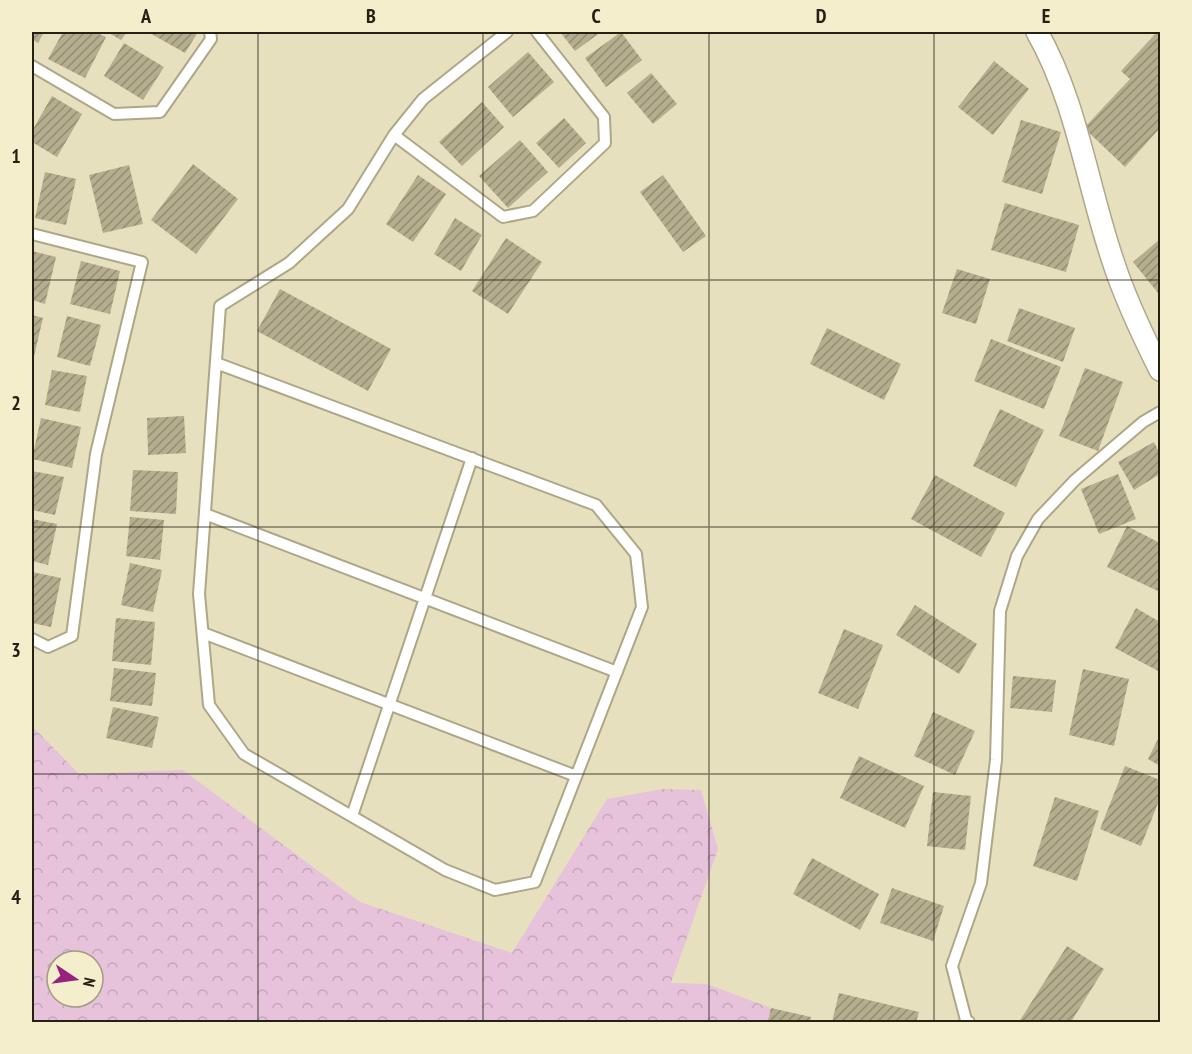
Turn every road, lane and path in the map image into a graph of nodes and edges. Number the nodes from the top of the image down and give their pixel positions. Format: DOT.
graph roads {
  1 [pos="210,32"];
  2 [pos="507,32"];
  3 [pos="537,32"];
  4 [pos="1037,32"];
  5 [pos="32,66"];
  6 [pos="394,135"];
  7 [pos="32,234"];
  8 [pos="216,363"];
  9 [pos="1161,370"];
  10 [pos="1161,412"];
  11 [pos="472,458"];
  12 [pos="205,514"];
  13 [pos="425,598"];
  14 [pos="202,633"];
  15 [pos="32,639"];
  16 [pos="616,672"];
  17 [pos="389,704"];
  18 [pos="576,776"];
  19 [pos="352,816"];
  20 [pos="969,1023"];
  1 -- 5 [label="lane"];
  2 -- 6 [label="lane"];
  3 -- 6 [label="lane"];
  4 -- 9 [label="street"];
  6 -- 8 [label="lane"];
  7 -- 15 [label="lane"];
  8 -- 11 [label="lane"];
  8 -- 12 [label="lane"];
  10 -- 20 [label="lane"];
  11 -- 13 [label="lane"];
  11 -- 16 [label="lane"];
  12 -- 13 [label="lane"];
  12 -- 14 [label="lane"];
  13 -- 16 [label="lane"];
  13 -- 17 [label="lane"];
  14 -- 17 [label="lane"];
  14 -- 19 [label="lane"];
  16 -- 18 [label="lane"];
  17 -- 18 [label="lane"];
  17 -- 19 [label="lane"];
  18 -- 19 [label="lane"];
}
